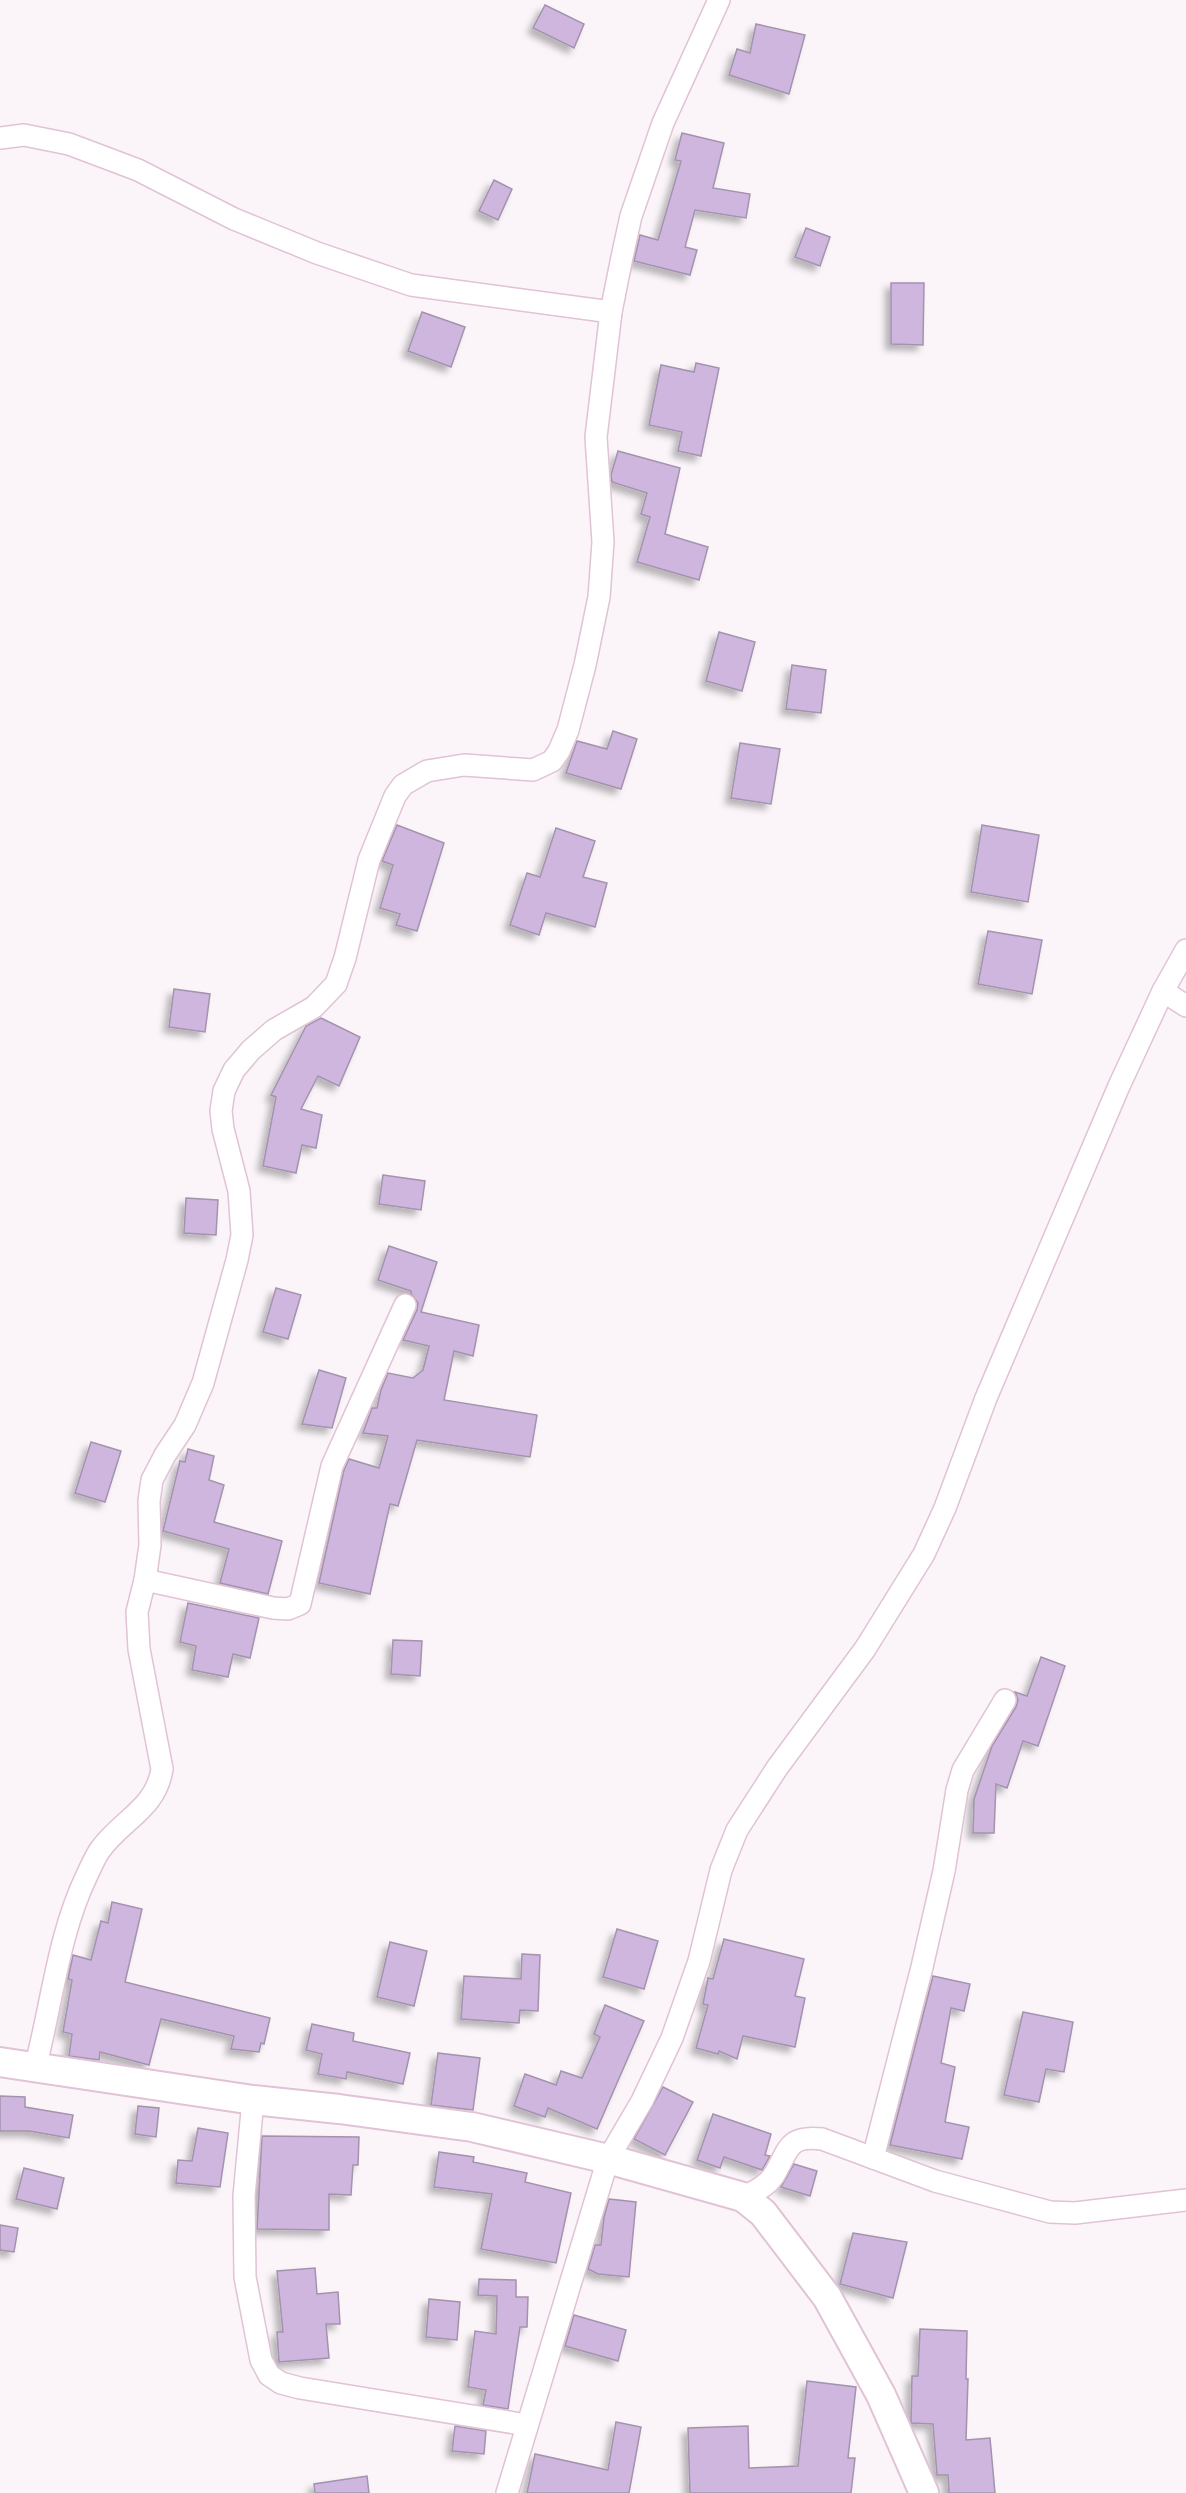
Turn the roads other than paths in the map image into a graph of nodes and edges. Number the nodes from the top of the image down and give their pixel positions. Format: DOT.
graph roads {
  1 [pos="719,0"];
  2 [pos="0,138"];
  3 [pos="611,312"];
  4 [pos="1186,950"];
  5 [pos="1163,991"];
  6 [pos="1186,1006"];
  7 [pos="405,1305"];
  8 [pos="145,1580"];
  9 [pos="1005,1700"];
  10 [pos="0,2062"];
  11 [pos="35,2068"];
  12 [pos="253,2100"];
  13 [pos="873,2158"];
  14 [pos="608,2159"];
  15 [pos="743,2197"];
  16 [pos="1186,2200"];
  17 [pos="527,2425"];
  18 [pos="507,2493"];
  19 [pos="924,2493"];
  1 -- 3 [label="street"];
  2 -- 3 [label="street"];
  3 -- 8 [label="street"];
  4 -- 5 [label="street"];
  5 -- 6 [label="street"];
  5 -- 14 [label="street"];
  7 -- 8 [label="street"];
  8 -- 11 [label="street"];
  9 -- 13 [label="street"];
  10 -- 11 [label="street"];
  11 -- 12 [label="street"];
  12 -- 14 [label="street"];
  12 -- 17 [label="street"];
  13 -- 15 [label="street"];
  13 -- 16 [label="street"];
  14 -- 15 [label="street"];
  14 -- 17 [label="street"];
  15 -- 19 [label="street"];
  17 -- 18 [label="street"];
}
